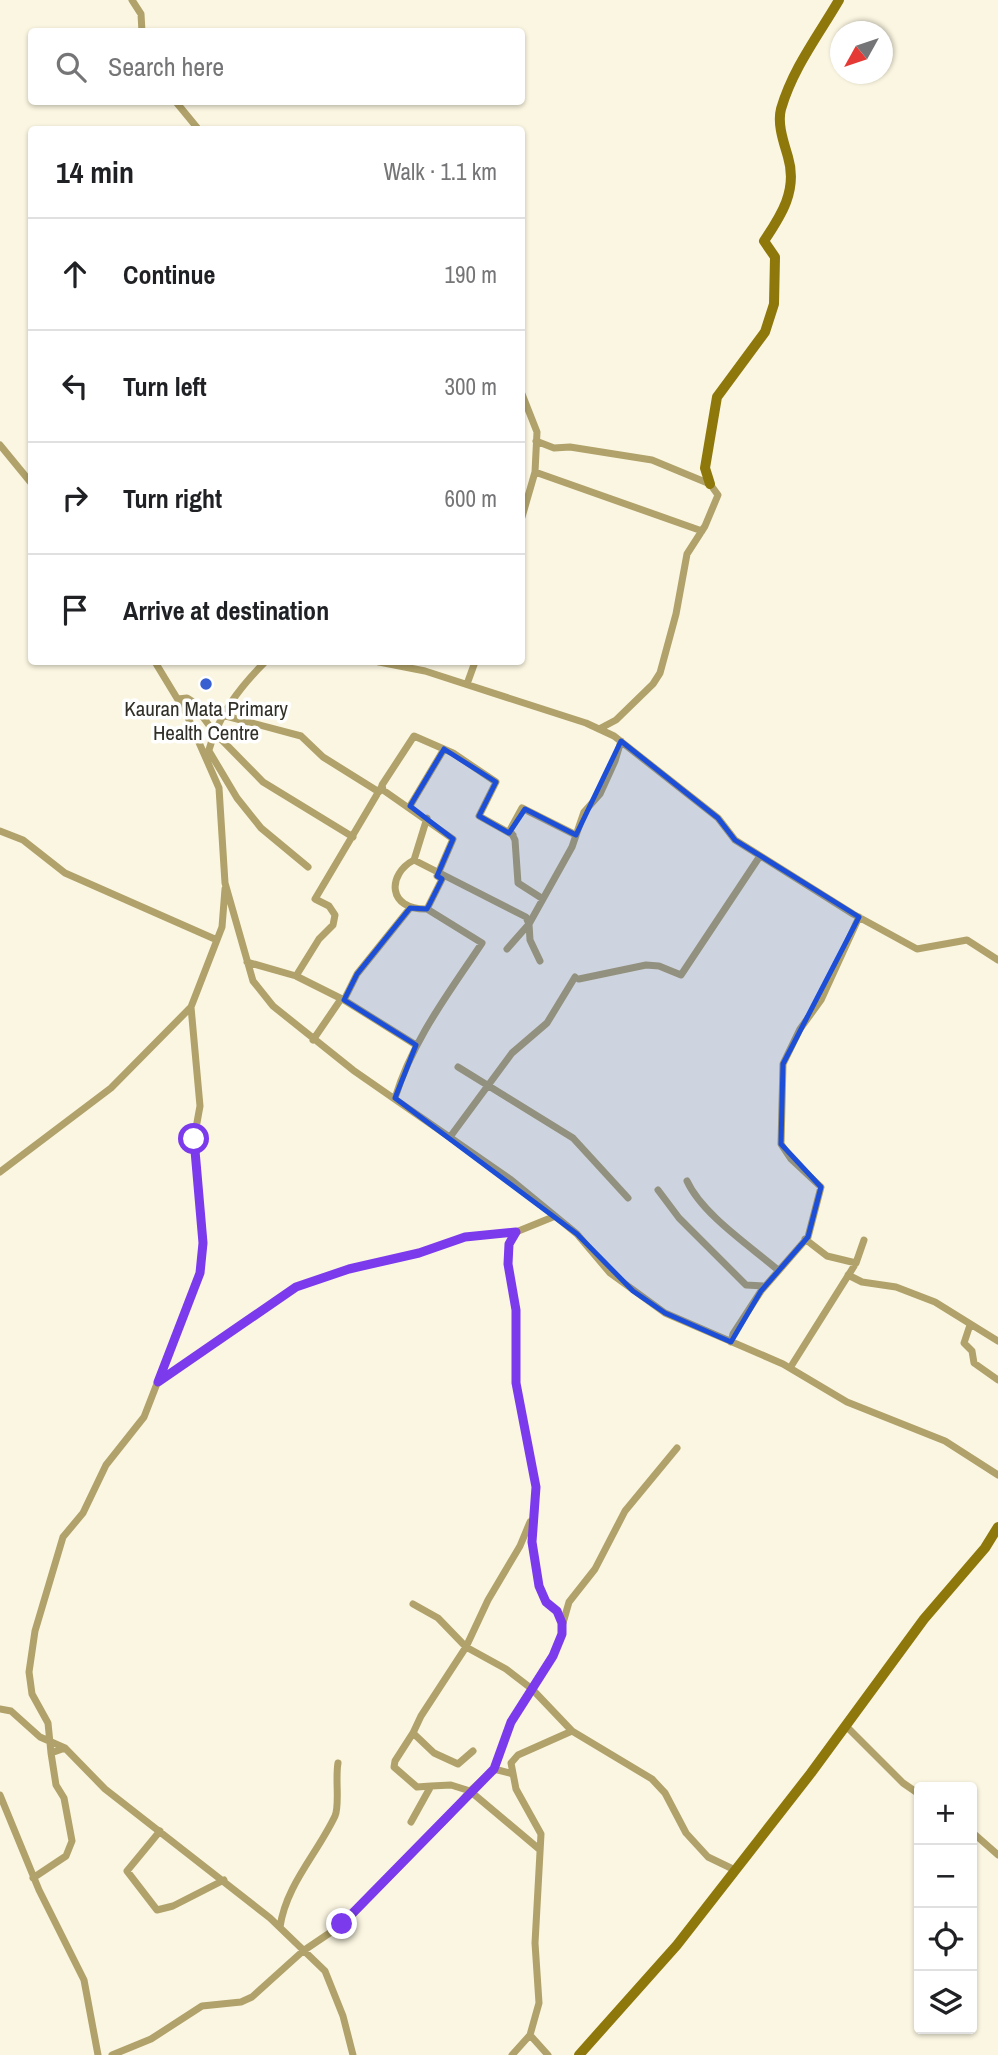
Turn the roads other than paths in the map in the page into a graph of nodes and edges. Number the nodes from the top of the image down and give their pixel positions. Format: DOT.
graph roads {
  1 [pos="132,0"];
  2 [pos="839,0"];
  3 [pos="142,28"];
  4 [pos="178,105"];
  5 [pos="196,126"];
  6 [pos="525,402"];
  7 [pos="536,440"];
  8 [pos="0,445"];
  9 [pos="535,472"];
  10 [pos="28,479"];
  11 [pos="710,484"];
  12 [pos="525,507"];
  13 [pos="702,531"];
  14 [pos="157,665"];
  15 [pos="262,665"];
  16 [pos="391,665"];
  17 [pos="474,665"];
  18 [pos="467,684"];
  19 [pos="178,699"];
  20 [pos="191,701"];
  21 [pos="222,715"];
  22 [pos="599,729"];
  23 [pos="214,732"];
  24 [pos="621,741"];
  25 [pos="444,749"];
  26 [pos="208,754"];
  27 [pos="380,789"];
  28 [pos="410,806"];
  29 [pos="427,818"];
  30 [pos="0,831"];
  31 [pos="513,835"];
  32 [pos="576,835"];
  33 [pos="352,837"];
  34 [pos="760,856"];
  35 [pos="414,860"];
  36 [pos="308,867"];
  37 [pos="438,873"];
  38 [pos="225,883"];
  39 [pos="543,899"];
  40 [pos="410,908"];
  41 [pos="427,909"];
  42 [pos="859,917"];
  43 [pos="529,924"];
  44 [pos="217,940"];
  45 [pos="507,949"];
  46 [pos="998,960"];
  47 [pos="540,961"];
  48 [pos="247,962"];
  49 [pos="296,976"];
  50 [pos="342,1000"];
  51 [pos="191,1007"];
  52 [pos="313,1040"];
  53 [pos="416,1045"];
  54 [pos="458,1067"];
  55 [pos="485,1086"];
  56 [pos="395,1098"];
  57 [pos="450,1137"];
  58 [pos="0,1172"];
  59 [pos="687,1181"];
  60 [pos="658,1190"];
  61 [pos="628,1198"];
  62 [pos="553,1217"];
  63 [pos="516,1232"];
  64 [pos="805,1239"];
  65 [pos="864,1240"];
  66 [pos="856,1263"];
  67 [pos="778,1270"];
  68 [pos="848,1275"];
  69 [pos="764,1286"];
  70 [pos="970,1325"];
  71 [pos="998,1341"];
  72 [pos="731,1342"];
  73 [pos="790,1368"];
  74 [pos="998,1380"];
  75 [pos="158,1382"];
  76 [pos="677,1448"];
  77 [pos="998,1475"];
  78 [pos="532,1518"];
  79 [pos="998,1527"];
  80 [pos="413,1604"];
  81 [pos="562,1623"];
  82 [pos="467,1647"];
  83 [pos="532,1689"];
  84 [pos="0,1709"];
  85 [pos="846,1726"];
  86 [pos="572,1731"];
  87 [pos="413,1733"];
  88 [pos="51,1742"];
  89 [pos="65,1748"];
  90 [pos="474,1751"];
  91 [pos="51,1753"];
  92 [pos="338,1763"];
  93 [pos="494,1769"];
  94 [pos="513,1774"];
  95 [pos="431,1787"];
  96 [pos="470,1791"];
  97 [pos="914,1791"];
  98 [pos="0,1795"];
  99 [pos="411,1822"];
  100 [pos="160,1831"];
  101 [pos="977,1836"];
  102 [pos="539,1849"];
  103 [pos="998,1855"];
  104 [pos="735,1870"];
  105 [pos="33,1878"];
  106 [pos="223,1881"];
  107 [pos="280,1927"];
  108 [pos="303,1951"];
  109 [pos="530,2035"];
  110 [pos="98,2055"];
  111 [pos="112,2055"];
  112 [pos="353,2055"];
  113 [pos="512,2055"];
  114 [pos="548,2055"];
  115 [pos="579,2055"];
  1 -- 3 [label="street"];
  2 -- 11 [label="street"];
  4 -- 5 [label="street"];
  6 -- 7 [label="street"];
  7 -- 9 [label="street"];
  7 -- 11 [label="street"];
  8 -- 10 [label="street"];
  9 -- 12 [label="street"];
  9 -- 13 [label="street"];
  11 -- 13 [label="street"];
  13 -- 22 [label="street"];
  14 -- 19 [label="street"];
  15 -- 21 [label="street"];
  16 -- 18 [label="street"];
  17 -- 18 [label="street"];
  18 -- 22 [label="street"];
  19 -- 20 [label="street"];
  19 -- 26 [label="street"];
  20 -- 21 [label="street"];
  20 -- 23 [label="street"];
  21 -- 23 [label="street"];
  21 -- 27 [label="street"];
  22 -- 24 [label="street"];
  23 -- 26 [label="street"];
  23 -- 33 [label="street"];
  24 -- 32 [label="street"];
  24 -- 34 [label="street"];
  25 -- 27 [label="street"];
  25 -- 28 [label="street"];
  25 -- 31 [label="street"];
  26 -- 36 [label="street"];
  26 -- 38 [label="street"];
  27 -- 28 [label="street"];
  27 -- 33 [label="street"];
  28 -- 29 [label="street"];
  29 -- 35 [label="street"];
  29 -- 37 [label="street"];
  30 -- 44 [label="street"];
  31 -- 32 [label="street"];
  31 -- 39 [label="street"];
  32 -- 39 [label="street"];
  33 -- 49 [label="street"];
  34 -- 42 [label="street"];
  34 -- 55 [label="street"];
  35 -- 37 [label="street"];
  35 -- 40 [label="street"];
  37 -- 41 [label="street"];
  37 -- 43 [label="street"];
  38 -- 44 [label="street"];
  38 -- 48 [label="street"];
  39 -- 43 [label="street"];
  40 -- 41 [label="street"];
  40 -- 50 [label="street"];
  41 -- 53 [label="street"];
  42 -- 46 [label="street"];
  42 -- 64 [label="street"];
  43 -- 45 [label="street"];
  43 -- 47 [label="street"];
  44 -- 51 [label="street"];
  48 -- 49 [label="street"];
  48 -- 52 [label="street"];
  49 -- 50 [label="street"];
  50 -- 52 [label="street"];
  50 -- 53 [label="street"];
  51 -- 58 [label="street"];
  51 -- 75 [label="street"];
  52 -- 56 [label="street"];
  53 -- 56 [label="street"];
  54 -- 55 [label="street"];
  55 -- 57 [label="street"];
  55 -- 61 [label="street"];
  56 -- 57 [label="street"];
  57 -- 62 [label="street"];
  59 -- 67 [label="street"];
  60 -- 69 [label="street"];
  62 -- 63 [label="street"];
  62 -- 72 [label="street"];
  63 -- 75 [label="street"];
  63 -- 78 [label="street"];
  64 -- 66 [label="street"];
  64 -- 67 [label="street"];
  65 -- 66 [label="street"];
  66 -- 68 [label="street"];
  67 -- 69 [label="street"];
  68 -- 70 [label="street"];
  68 -- 73 [label="street"];
  69 -- 72 [label="street"];
  70 -- 71 [label="street"];
  70 -- 74 [label="street"];
  72 -- 73 [label="street"];
  73 -- 77 [label="street"];
  75 -- 88 [label="street"];
  76 -- 81 [label="street"];
  78 -- 81 [label="street"];
  78 -- 82 [label="street"];
  79 -- 85 [label="street"];
  80 -- 82 [label="street"];
  81 -- 83 [label="street"];
  82 -- 83 [label="street"];
  82 -- 87 [label="street"];
  83 -- 86 [label="street"];
  83 -- 93 [label="street"];
  84 -- 88 [label="street"];
  85 -- 97 [label="street"];
  85 -- 104 [label="street"];
  86 -- 94 [label="street"];
  86 -- 104 [label="street"];
  87 -- 90 [label="street"];
  87 -- 95 [label="street"];
  88 -- 89 [label="street"];
  88 -- 91 [label="street"];
  89 -- 91 [label="street"];
  89 -- 100 [label="street"];
  91 -- 105 [label="street"];
  92 -- 107 [label="street"];
  93 -- 94 [label="street"];
  93 -- 96 [label="street"];
  94 -- 102 [label="street"];
  95 -- 96 [label="street"];
  95 -- 99 [label="street"];
  96 -- 102 [label="street"];
  96 -- 108 [label="street"];
  98 -- 105 [label="street"];
  100 -- 106 [label="street"];
  100 -- 106 [label="street"];
  101 -- 103 [label="street"];
  102 -- 109 [label="street"];
  104 -- 115 [label="street"];
  105 -- 110 [label="street"];
  106 -- 107 [label="street"];
  107 -- 108 [label="street"];
  108 -- 111 [label="street"];
  108 -- 112 [label="street"];
  109 -- 113 [label="street"];
  109 -- 114 [label="street"];
}
